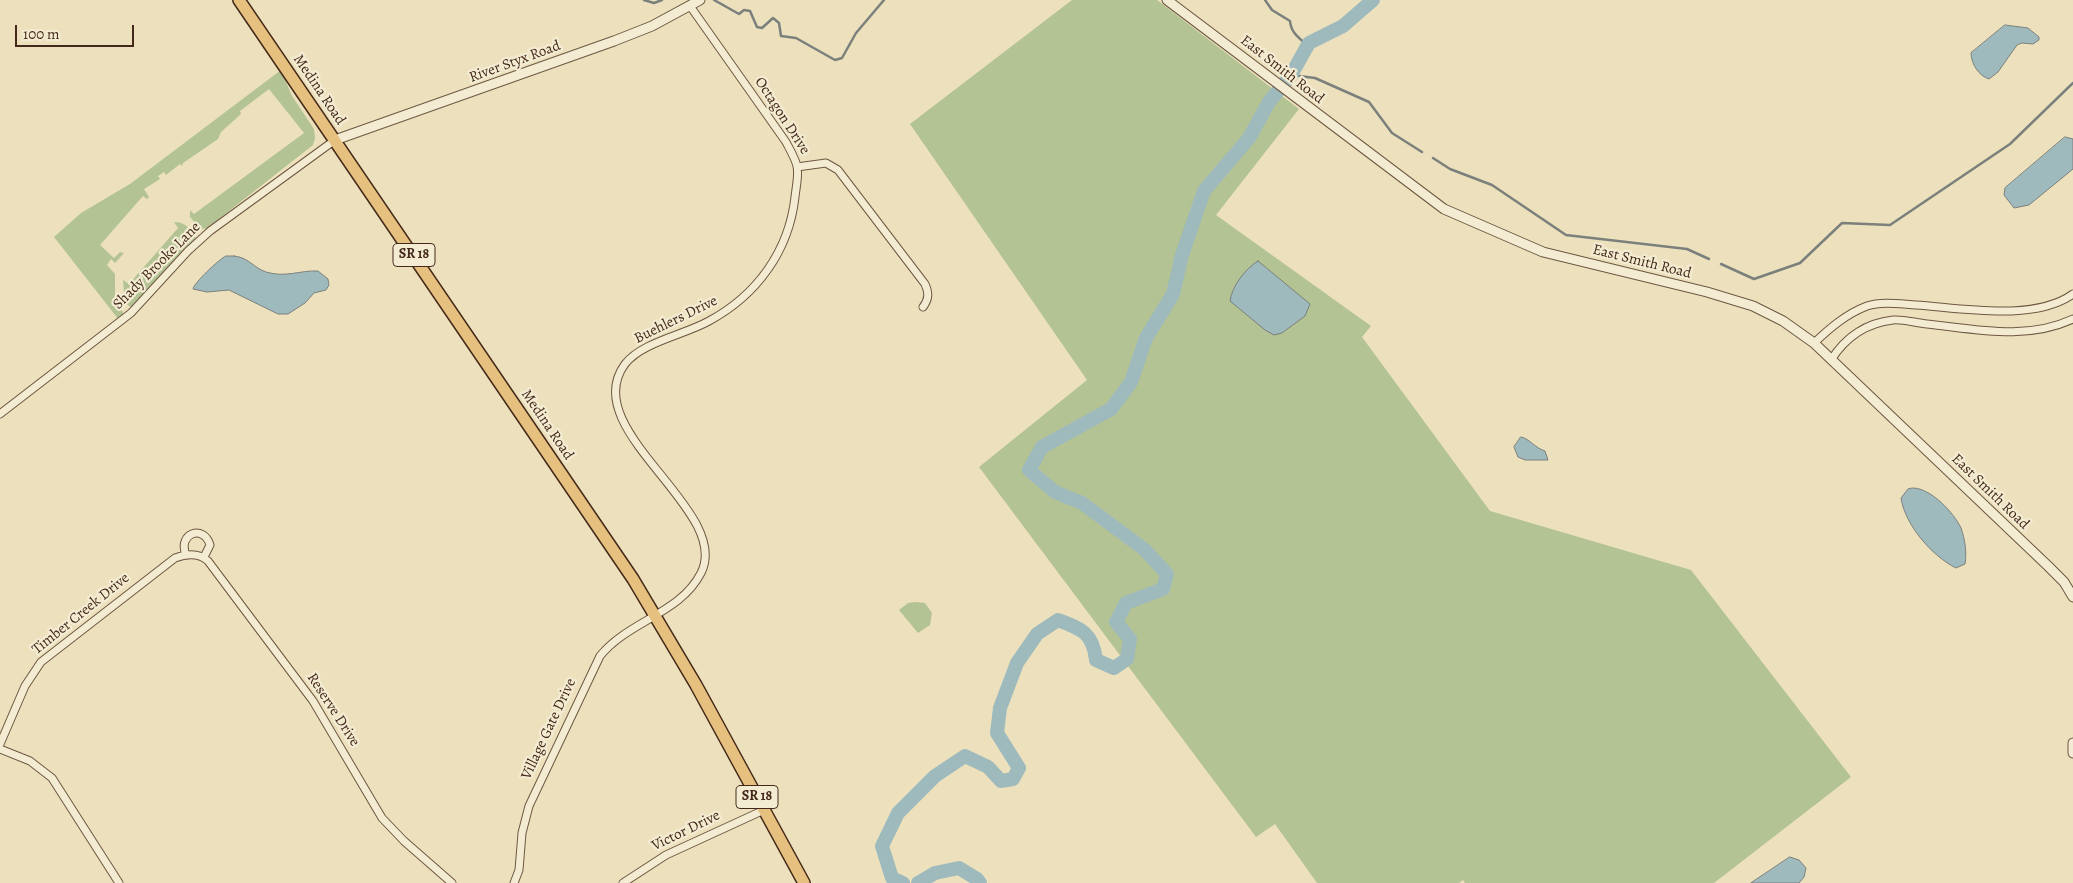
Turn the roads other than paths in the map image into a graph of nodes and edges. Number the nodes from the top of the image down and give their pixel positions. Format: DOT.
graph roads {
  1 [pos="239,0"];
  2 [pos="700,0"];
  3 [pos="1168,0"];
  4 [pos="690,6"];
  5 [pos="335,140"];
  6 [pos="797,167"];
  7 [pos="2073,294"];
  8 [pos="922,307"];
  9 [pos="2073,319"];
  10 [pos="1814,343"];
  11 [pos="1830,360"];
  12 [pos="0,414"];
  13 [pos="188,555"];
  14 [pos="204,558"];
  15 [pos="2073,597"];
  16 [pos="655,615"];
  17 [pos="2073,742"];
  18 [pos="0,744"];
  19 [pos="0,749"];
  20 [pos="2073,754"];
  21 [pos="764,810"];
  22 [pos="119,883"];
  23 [pos="452,883"];
  24 [pos="515,883"];
  25 [pos="623,883"];
  26 [pos="804,883"];
  1 -- 5 [label="highway, Medina Road / SR 18"];
  2 -- 4 [label="street, River Styx Road"];
  3 -- 10 [label="street, East Smith Road"];
  4 -- 5 [label="street, River Styx Road"];
  4 -- 6 [label="street, Octagon Drive"];
  5 -- 12 [label="street, Shady Brooke Lane"];
  5 -- 16 [label="highway, Medina Road / SR 18"];
  6 -- 8 [label="street, Octagon Drive"];
  6 -- 16 [label="street, Buehlers Drive"];
  7 -- 10 [label="street"];
  9 -- 11 [label="street"];
  10 -- 11 [label="street, East Smith Road"];
  11 -- 15 [label="street, East Smith Road"];
  13 -- 14 [label="street"];
  13 -- 14 [label="street"];
  13 -- 18 [label="street, Timber Creek Drive"];
  14 -- 23 [label="street, Reserve Drive"];
  16 -- 21 [label="highway, Medina Road / SR 18"];
  16 -- 24 [label="street, Village Gate Drive"];
  17 -- 20 [label="street"];
  19 -- 22 [label="street"];
  21 -- 25 [label="street, Victor Drive"];
  21 -- 26 [label="highway, Medina Road / SR 18"];
}
